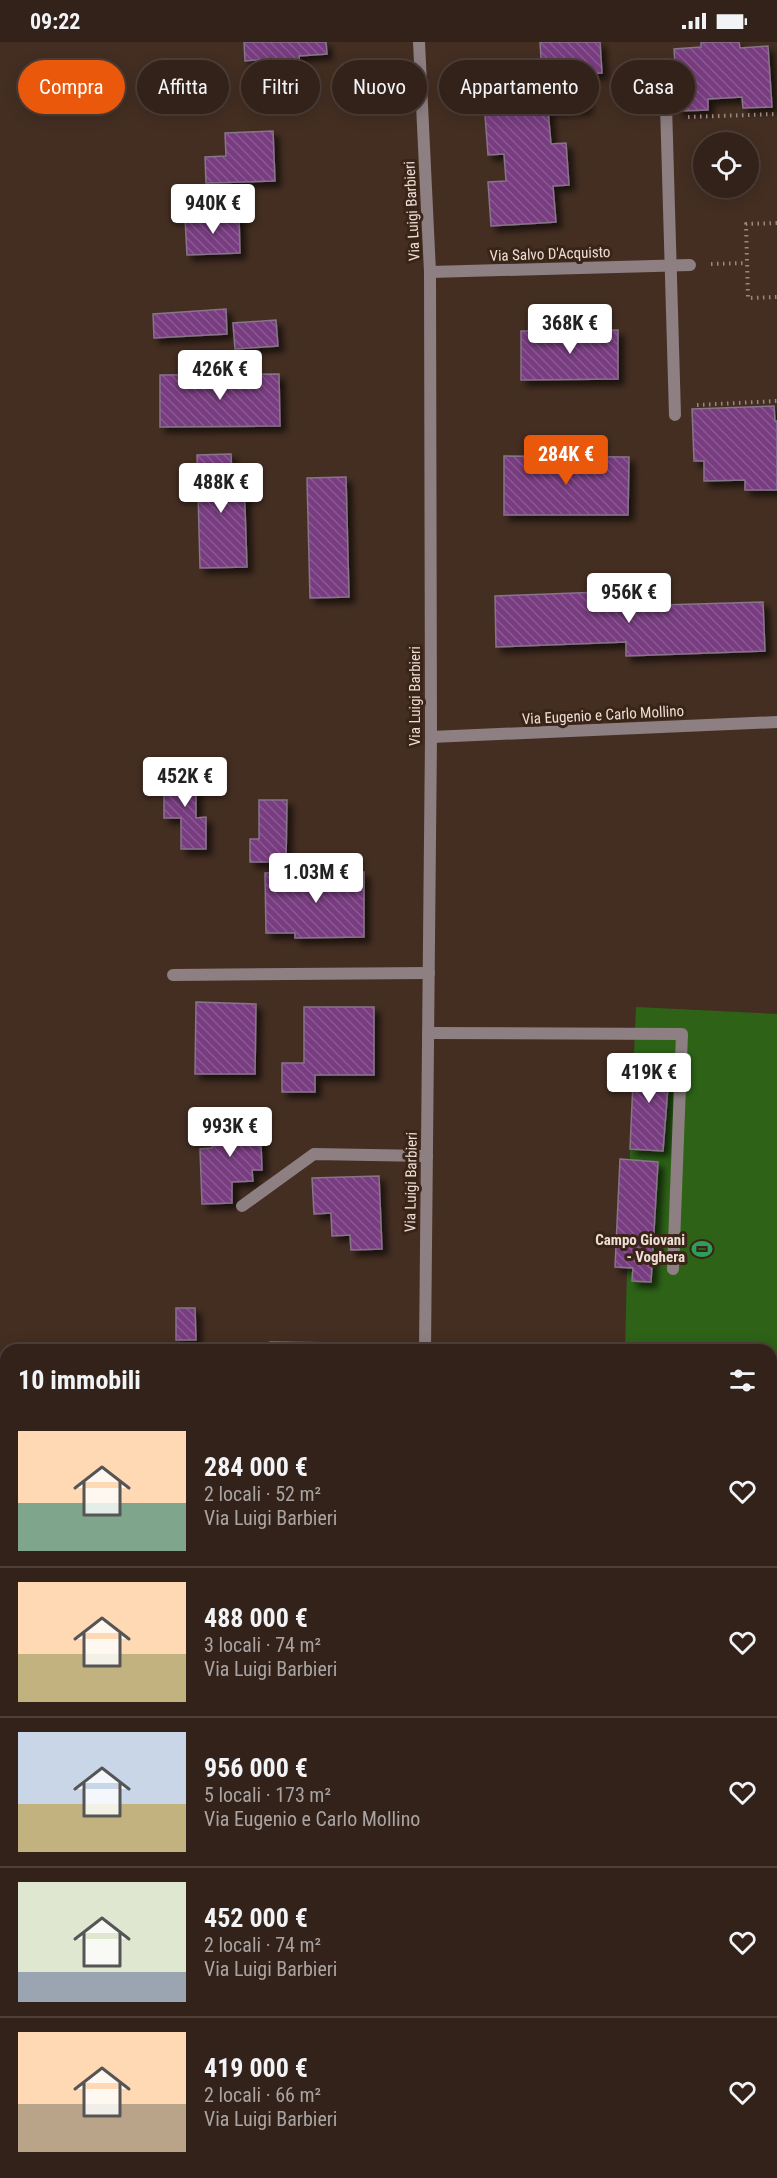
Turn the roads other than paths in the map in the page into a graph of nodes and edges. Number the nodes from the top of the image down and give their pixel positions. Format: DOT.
graph roads {
  1 [pos="419,42"];
  2 [pos="666,114"];
  3 [pos="671,265"];
  4 [pos="690,265"];
  5 [pos="430,272"];
  6 [pos="675,410"];
  7 [pos="777,722"];
  8 [pos="431,737"];
  9 [pos="429,973"];
  10 [pos="173,975"];
  11 [pos="428,1033"];
  12 [pos="427,1156"];
  13 [pos="242,1206"];
  14 [pos="673,1269"];
  15 [pos="425,1344"];
  1 -- 5 [label="street, Via Luigi Barbieri"];
  2 -- 3 [label="street"];
  3 -- 4 [label="street, Via Salvo D'Acquisto"];
  3 -- 5 [label="street, Via Salvo D'Acquisto"];
  3 -- 6 [label="street"];
  5 -- 8 [label="street, Via Luigi Barbieri"];
  7 -- 8 [label="street, Via Eugenio e Carlo Mollino"];
  8 -- 9 [label="street, Via Luigi Barbieri"];
  9 -- 10 [label="street"];
  9 -- 11 [label="street, Via Luigi Barbieri"];
  11 -- 12 [label="street, Via Luigi Barbieri"];
  11 -- 14 [label="street"];
  12 -- 13 [label="street"];
  12 -- 15 [label="street, Via Luigi Barbieri"];
}
